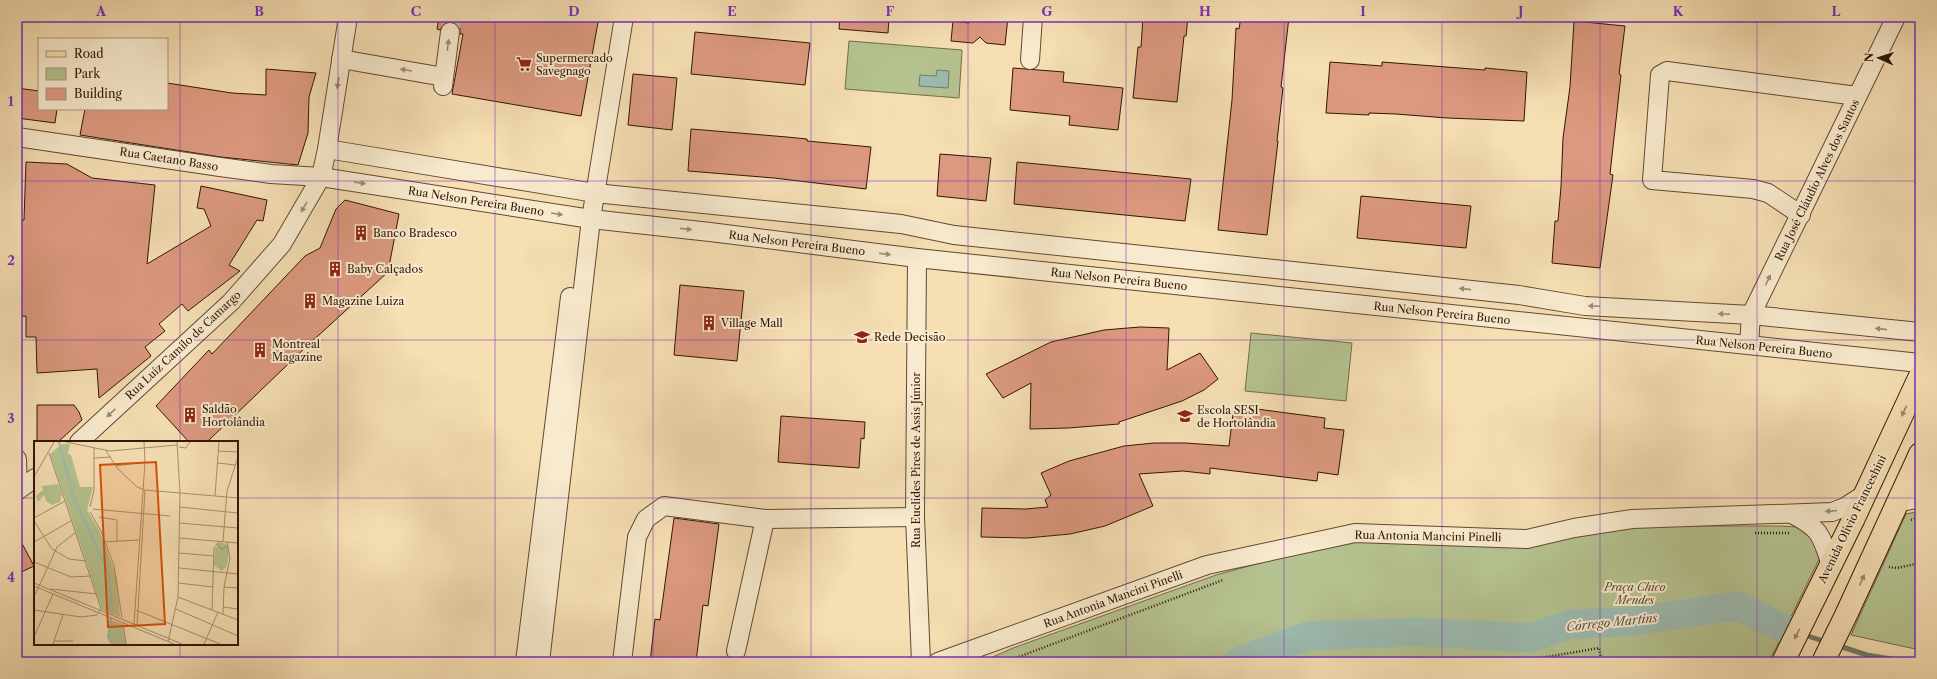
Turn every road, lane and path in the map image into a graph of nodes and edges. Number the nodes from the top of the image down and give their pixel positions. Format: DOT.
graph roads {
  1 [pos="348,17"];
  2 [pos="624,17"];
  3 [pos="1033,17"];
  4 [pos="1896,17"];
  5 [pos="450,32"];
  6 [pos="341,60"];
  7 [pos="1030,60"];
  8 [pos="1857,96"];
  9 [pos="17,137"];
  10 [pos="327,149"];
  11 [pos="321,177"];
  12 [pos="595,193"];
  13 [pos="1801,215"];
  14 [pos="585,218"];
  15 [pos="917,258"];
  16 [pos="1751,315"];
  17 [pos="1920,332"];
  18 [pos="1749,345"];
  19 [pos="1920,363"];
  20 [pos="1920,376"];
  21 [pos="80,441"];
  22 [pos="1920,454"];
  23 [pos="17,459"];
  24 [pos="34,479"];
  25 [pos="18,490"];
  26 [pos="1865,494"];
  27 [pos="1920,498"];
  28 [pos="1897,503"];
  29 [pos="1792,514"];
  30 [pos="915,517"];
  31 [pos="765,519"];
  32 [pos="1748,533"];
  33 [pos="1795,533"];
  34 [pos="1920,563"];
  35 [pos="1831,565"];
  36 [pos="1882,565"];
  37 [pos="1228,579"];
  38 [pos="736,651"];
  39 [pos="525,662"];
  40 [pos="540,662"];
  41 [pos="622,662"];
  42 [pos="921,662"];
  43 [pos="938,662"];
  44 [pos="1005,662"];
  45 [pos="1517,662"];
  46 [pos="1602,662"];
  47 [pos="1783,662"];
  48 [pos="1823,662"];
  1 -- 6 [label="street, Rua Luiz Camilo de Camargo"];
  2 -- 12 [label="street"];
  3 -- 7 [label="street"];
  4 -- 8 [label="street, Rua José Cláudio Alves dos Santos"];
  5 -- 6 [label="street"];
  6 -- 10 [label="street, Rua Luiz Camilo de Camargo, one-way"];
  8 -- 13 [label="street, Rua José Cláudio Alves dos Santos"];
  8 -- 13 [label="street"];
  9 -- 11 [label="street, Rua Caetano Basso"];
  10 -- 11 [label="street, Rua Luiz Camilo de Camargo"];
  10 -- 12 [label="street"];
  11 -- 14 [label="street, Rua Nelson Pereira Bueno, one-way"];
  11 -- 21 [label="street, Rua Luiz Camilo de Camargo, one-way"];
  12 -- 14 [label="street"];
  16 -- 12 [label="street, one-way"];
  16 -- 13 [label="street, Rua José Cláudio Alves dos Santos, one-way"];
  14 -- 15 [label="street, Rua Nelson Pereira Bueno, one-way"];
  14 -- 39 [label="street"];
  14 -- 40 [label="street"];
  15 -- 18 [label="street, Rua Nelson Pereira Bueno"];
  15 -- 30 [label="street, Rua Euclides Pires de Assis Júnior"];
  17 -- 16 [label="street, one-way"];
  16 -- 18 [label="street, Rua José Cláudio Alves dos Santos"];
  18 -- 19 [label="street, Rua Nelson Pereira Bueno"];
  20 -- 26 [label="main road, Avenida Olívio Franceshini, one-way"];
  22 -- 28 [label="main road"];
  23 -- 25 [label="street"];
  24 -- 25 [label="street"];
  26 -- 29 [label="street, Rua Antonia Mancini Pinelli, one-way"];
  26 -- 35 [label="main road, Avenida Olívio Franceshini"];
  27 -- 28 [label="street"];
  48 -- 28 [label="main road, one-way"];
  29 -- 35 [label="street"];
  29 -- 43 [label="street, Rua Antonia Mancini Pinelli"];
  30 -- 31 [label="street"];
  30 -- 42 [label="street, Rua Euclides Pires de Assis Júnior"];
  31 -- 38 [label="street"];
  31 -- 41 [label="street"];
  32 -- 33 [label="path"];
  34 -- 36 [label="path"];
  35 -- 47 [label="main road, Avenida Olívio Franceshini, one-way"];
  37 -- 44 [label="path"];
  45 -- 46 [label="path"];
}
